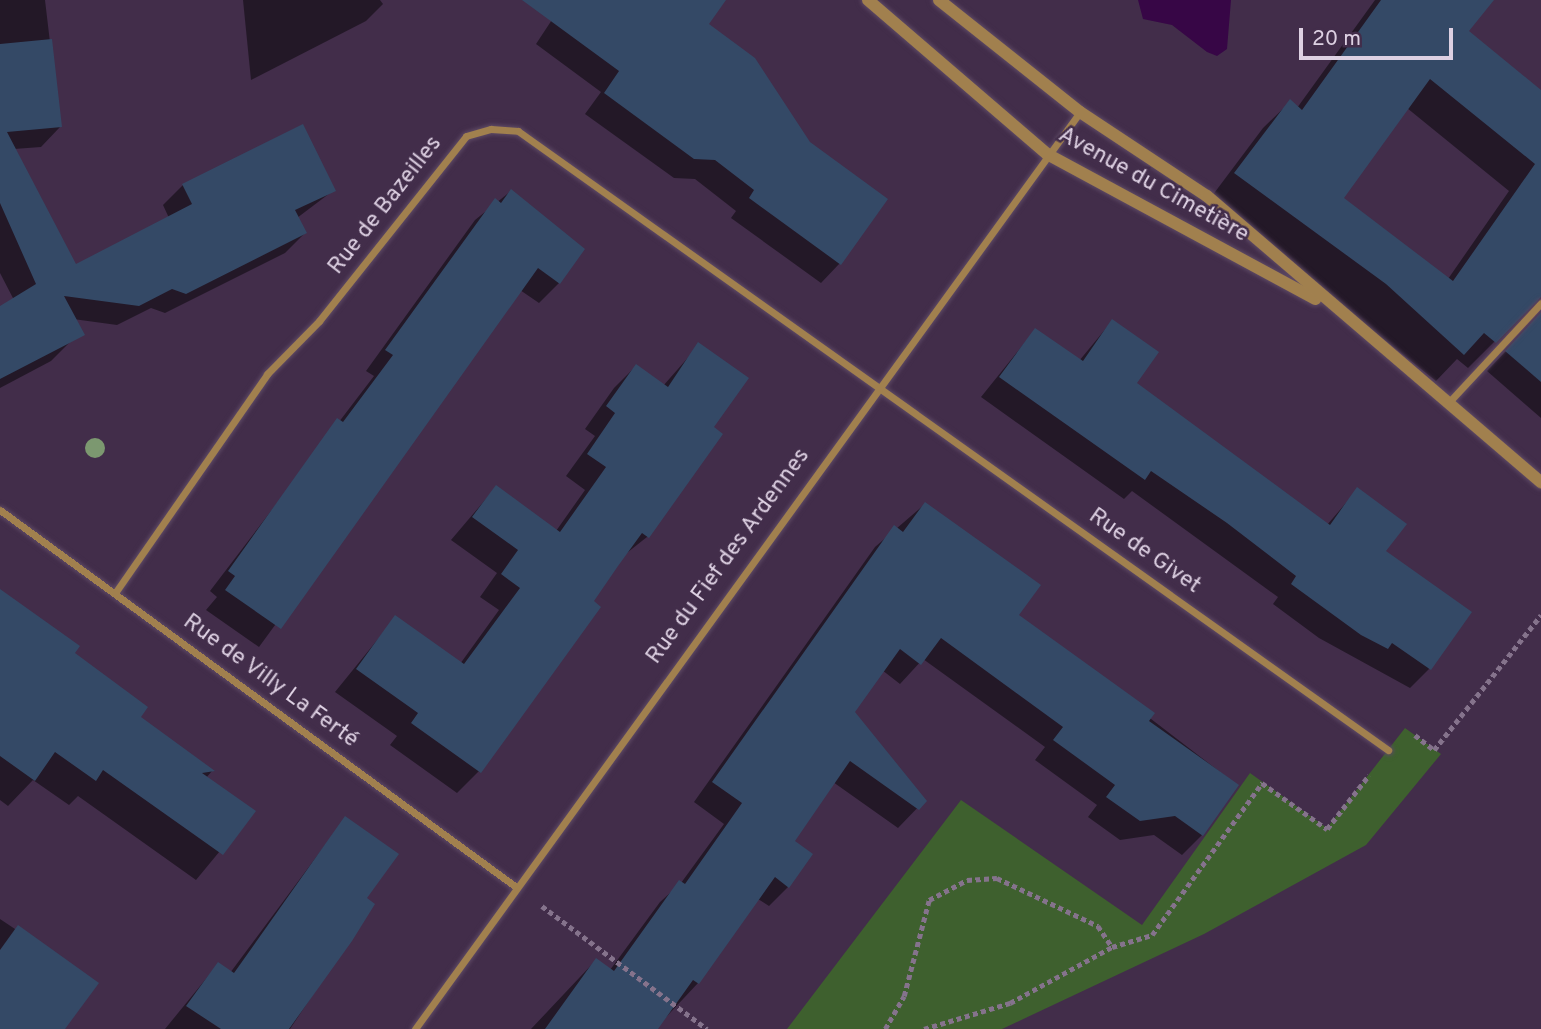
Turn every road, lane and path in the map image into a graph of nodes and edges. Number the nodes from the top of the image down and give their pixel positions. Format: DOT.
graph roads {
  1 [pos="868,0"];
  2 [pos="939,0"];
  3 [pos="1080,112"];
  4 [pos="1047,155"];
  5 [pos="1541,303"];
  6 [pos="1334,309"];
  7 [pos="877,386"];
  8 [pos="1450,402"];
  9 [pos="1541,482"];
  10 [pos="0,510"];
  11 [pos="116,593"];
  12 [pos="1541,609"];
  13 [pos="1539,615"];
  14 [pos="1388,750"];
  15 [pos="516,887"];
  16 [pos="1112,947"];
  17 [pos="415,1029"];
  18 [pos="707,1029"];
  19 [pos="886,1029"];
  20 [pos="924,1029"];
  1 -- 4 [label="street, Avenue du Cimetière"];
  2 -- 3 [label="street, Avenue du Cimetière"];
  3 -- 4 [label="street, Rue du Fief des Ardennes"];
  3 -- 6 [label="street, Avenue du Cimetière"];
  4 -- 6 [label="street, Avenue du Cimetière"];
  4 -- 7 [label="street, Rue du Fief des Ardennes"];
  5 -- 8 [label="street"];
  6 -- 8 [label="street, Avenue du Cimetière"];
  7 -- 11 [label="street, Rue de Bazeilles"];
  7 -- 14 [label="street, Rue de Givet"];
  7 -- 15 [label="street, Rue du Fief des Ardennes"];
  8 -- 9 [label="street, Avenue du Cimetière"];
  10 -- 11 [label="street, Rue de Villy La Ferté"];
  11 -- 15 [label="street, Rue de Villy La Ferté"];
  12 -- 13 [label="path"];
  13 -- 14 [label="path"];
  14 -- 16 [label="path"];
  15 -- 17 [label="street, Rue du Fief des Ardennes"];
  15 -- 18 [label="path"];
  16 -- 19 [label="path"];
  16 -- 20 [label="path"];
}
